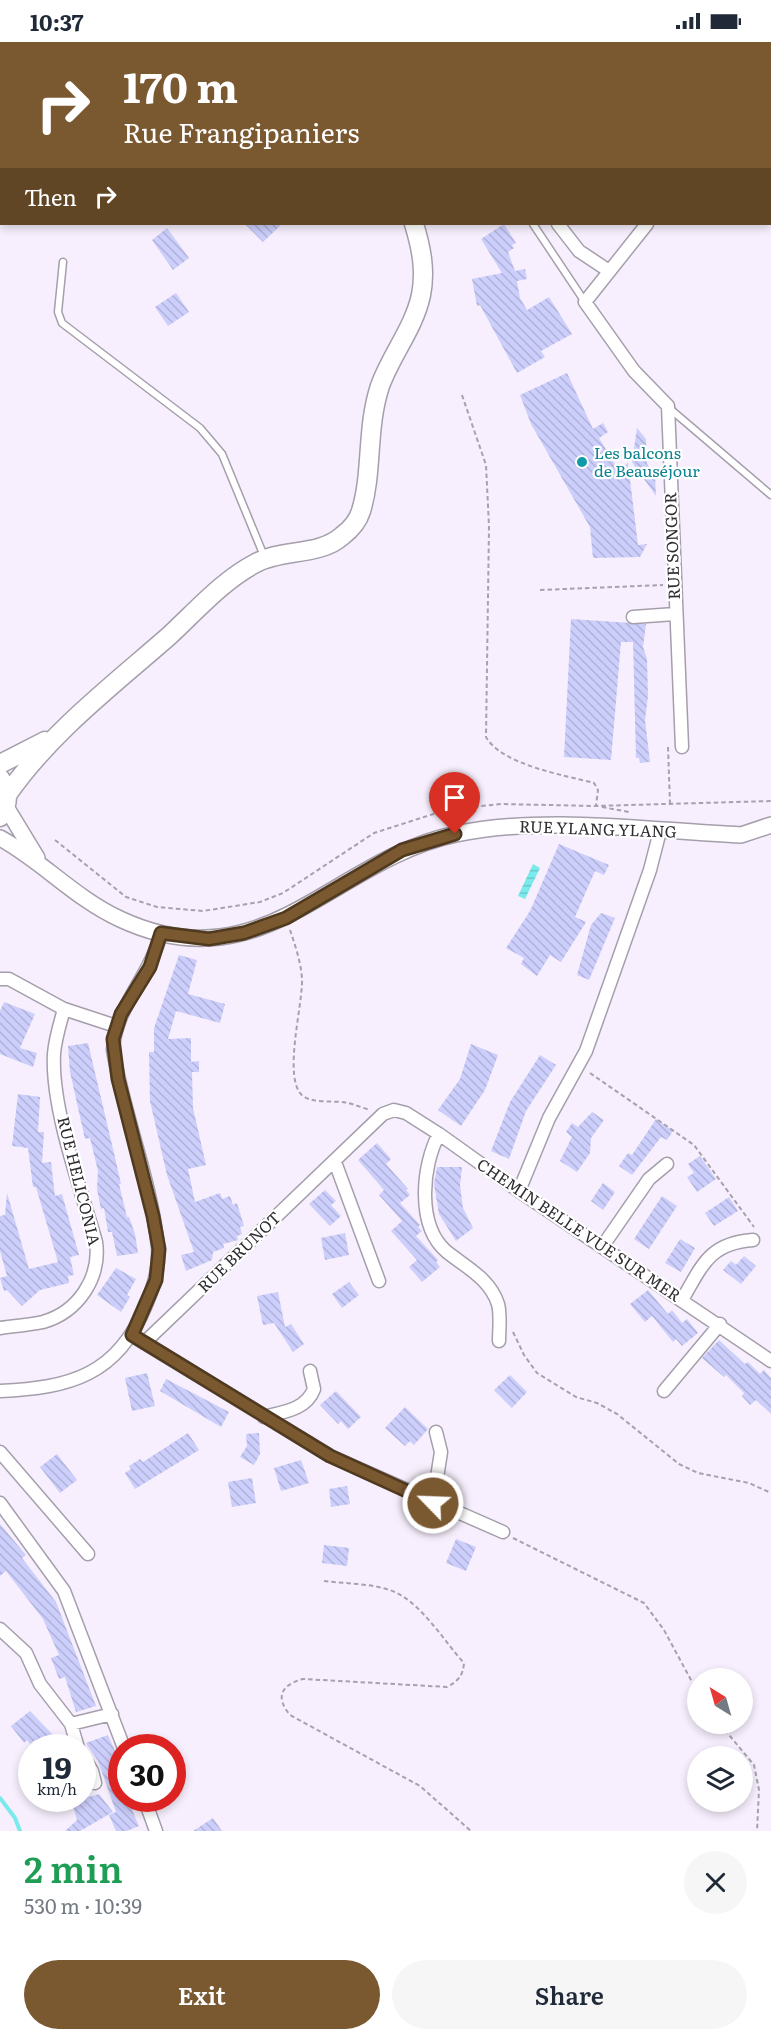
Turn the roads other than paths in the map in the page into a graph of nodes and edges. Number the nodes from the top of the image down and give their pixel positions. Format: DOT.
graph roads {
  1 [pos="414,225"];
  2 [pos="534,225"];
  3 [pos="559,225"];
  4 [pos="646,225"];
  5 [pos="63,262"];
  6 [pos="609,271"];
  7 [pos="585,302"];
  8 [pos="668,406"];
  9 [pos="771,495"];
  10 [pos="266,559"];
  11 [pos="675,614"];
  12 [pos="633,617"];
  13 [pos="78,717"];
  14 [pos="682,747"];
  15 [pos="0,764"];
  16 [pos="3,799"];
  17 [pos="771,825"];
  18 [pos="660,831"];
  19 [pos="0,838"];
  20 [pos="38,861"];
  21 [pos="161,933"];
  22 [pos="1,977"];
  23 [pos="64,1009"];
  24 [pos="116,1026"];
  25 [pos="383,1114"];
  26 [pos="439,1134"];
  27 [pos="334,1162"];
  28 [pos="667,1164"];
  29 [pos="519,1191"];
  30 [pos="754,1234"];
  31 [pos="602,1247"];
  32 [pos="379,1281"];
  33 [pos="682,1300"];
  34 [pos="720,1324"];
  35 [pos="0,1328"];
  36 [pos="132,1335"];
  37 [pos="500,1341"];
  38 [pos="144,1343"];
  39 [pos="771,1361"];
  40 [pos="310,1371"];
  41 [pos="0,1391"];
  42 [pos="664,1391"];
  43 [pos="264,1417"];
  44 [pos="436,1432"];
  45 [pos="0,1452"];
  46 [pos="0,1503"];
  47 [pos="433,1503"];
  48 [pos="502,1532"];
  49 [pos="88,1554"];
  50 [pos="0,1629"];
  51 [pos="4,1638"];
  52 [pos="112,1714"];
  53 [pos="71,1724"];
  54 [pos="74,1734"];
  55 [pos="119,1734"];
  56 [pos="149,1812"];
  57 [pos="156,1831"];
  1 -- 10 [label="main road"];
  2 -- 7 [label="lane"];
  3 -- 6 [label="street"];
  4 -- 6 [label="street"];
  5 -- 10 [label="lane"];
  6 -- 7 [label="street"];
  7 -- 8 [label="street"];
  8 -- 9 [label="lane"];
  8 -- 11 [label="street, RUE SONGOR"];
  10 -- 13 [label="main road"];
  11 -- 12 [label="street, RUE SONGOR"];
  11 -- 14 [label="street, RUE SONGOR"];
  13 -- 15 [label="main road"];
  13 -- 16 [label="main road"];
  16 -- 20 [label="street"];
  17 -- 18 [label="street, RUE YLANG YLANG"];
  18 -- 21 [label="street, RUE YLANG YLANG"];
  18 -- 29 [label="street"];
  19 -- 20 [label="street, RUE YLANG YLANG"];
  20 -- 21 [label="street, RUE YLANG YLANG"];
  21 -- 24 [label="street"];
  22 -- 23 [label="street"];
  23 -- 24 [label="street"];
  23 -- 35 [label="street, RUE HELICONIA"];
  24 -- 36 [label="street"];
  25 -- 26 [label="street, CHEMIN BELLE VUE SUR MER"];
  25 -- 27 [label="street, RUE BRUNOT"];
  26 -- 29 [label="street, CHEMIN BELLE VUE SUR MER"];
  26 -- 37 [label="street"];
  27 -- 32 [label="street"];
  27 -- 38 [label="street, RUE BRUNOT"];
  28 -- 31 [label="street"];
  29 -- 31 [label="street, CHEMIN BELLE VUE SUR MER"];
  30 -- 33 [label="street"];
  31 -- 33 [label="street, CHEMIN BELLE VUE SUR MER"];
  33 -- 34 [label="street, CHEMIN BELLE VUE SUR MER"];
  34 -- 39 [label="street, CHEMIN BELLE VUE SUR MER"];
  34 -- 42 [label="street"];
  36 -- 38 [label="street"];
  36 -- 41 [label="street"];
  38 -- 43 [label="street"];
  40 -- 43 [label="street"];
  43 -- 47 [label="street"];
  44 -- 47 [label="street"];
  45 -- 49 [label="street"];
  46 -- 52 [label="street"];
  47 -- 48 [label="street"];
  50 -- 51 [label="street"];
  51 -- 53 [label="street"];
  52 -- 53 [label="street"];
  52 -- 55 [label="street"];
  53 -- 54 [label="street"];
  56 -- 57 [label="street"];
}
